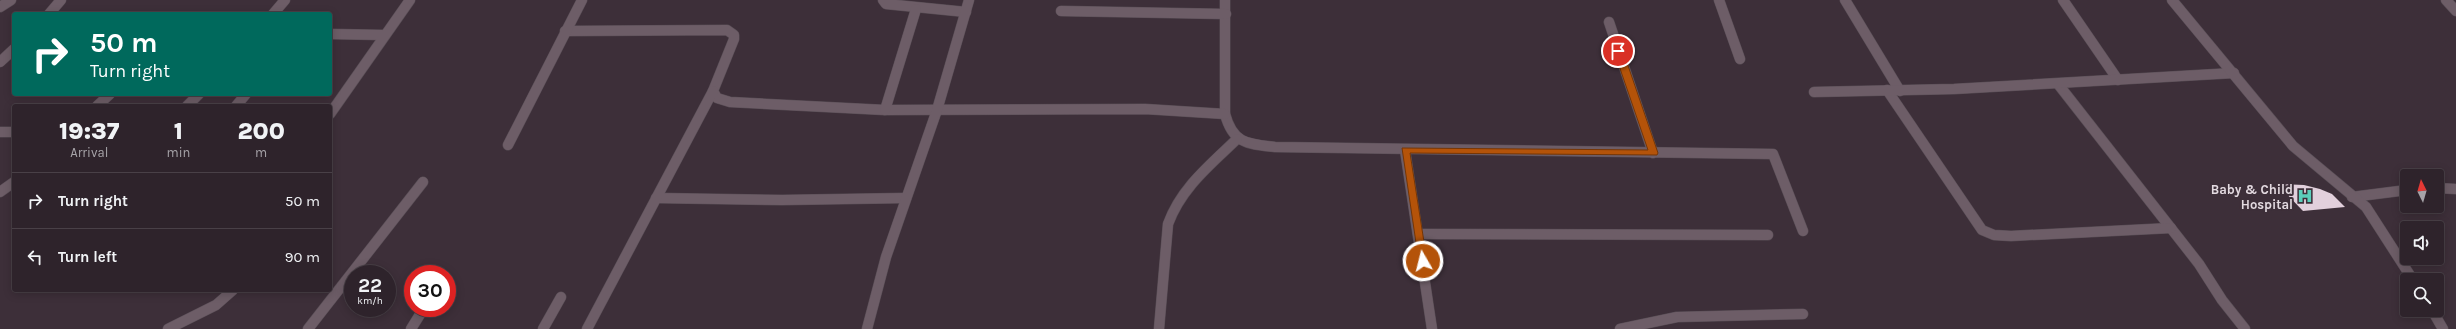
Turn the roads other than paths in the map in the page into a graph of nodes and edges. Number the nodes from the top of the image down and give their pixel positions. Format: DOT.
graph roads {
  1 [pos="11,0"];
  2 [pos="61,0"];
  3 [pos="284,0"];
  4 [pos="410,0"];
  5 [pos="582,0"];
  6 [pos="883,0"];
  7 [pos="969,0"];
  8 [pos="1225,0"];
  9 [pos="1719,0"];
  10 [pos="1846,0"];
  11 [pos="2063,0"];
  12 [pos="2172,0"];
  13 [pos="2446,0"];
  14 [pos="0,8"];
  15 [pos="916,8"];
  16 [pos="1061,11"];
  17 [pos="2456,11"];
  18 [pos="51,12"];
  19 [pos="275,12"];
  20 [pos="966,12"];
  21 [pos="1226,14"];
  22 [pos="1609,22"];
  23 [pos="565,31"];
  24 [pos="332,34"];
  25 [pos="384,35"];
  26 [pos="12,51"];
  27 [pos="1740,59"];
  28 [pos="0,62"];
  29 [pos="2234,73"];
  30 [pos="2118,80"];
  31 [pos="2058,84"];
  32 [pos="1887,90"];
  33 [pos="713,91"];
  34 [pos="1900,91"];
  35 [pos="1814,92"];
  36 [pos="108,96"];
  37 [pos="197,96"];
  38 [pos="244,96"];
  39 [pos="99,104"];
  40 [pos="189,104"];
  41 [pos="238,104"];
  42 [pos="885,110"];
  43 [pos="937,110"];
  44 [pos="332,111"];
  45 [pos="1225,114"];
  46 [pos="0,132"];
  47 [pos="12,132"];
  48 [pos="1236,140"];
  49 [pos="508,145"];
  50 [pos="1405,150"];
  51 [pos="1653,153"];
  52 [pos="423,182"];
  53 [pos="12,183"];
  54 [pos="2444,188"];
  55 [pos="2456,189"];
  56 [pos="2400,191"];
  57 [pos="0,192"];
  58 [pos="2352,197"];
  59 [pos="656,198"];
  60 [pos="906,198"];
  61 [pos="2171,228"];
  62 [pos="1803,231"];
  63 [pos="1419,234"];
  64 [pos="1768,235"];
  65 [pos="2409,273"];
  66 [pos="231,292"];
  67 [pos="561,297"];
  68 [pos="1803,314"];
  69 [pos="418,317"];
  70 [pos="2436,317"];
  71 [pos="168,329"];
  72 [pos="308,329"];
  73 [pos="411,329"];
  74 [pos="543,329"];
  75 [pos="587,329"];
  76 [pos="867,329"];
  77 [pos="1159,329"];
  78 [pos="1432,329"];
  79 [pos="1620,329"];
  80 [pos="2245,329"];
  81 [pos="2443,329"];
  1 -- 14 [label="street"];
  2 -- 18 [label="street"];
  3 -- 19 [label="street"];
  4 -- 25 [label="street"];
  5 -- 23 [label="street"];
  6 -- 15 [label="street"];
  7 -- 20 [label="street"];
  8 -- 21 [label="street"];
  9 -- 27 [label="street"];
  10 -- 34 [label="street"];
  11 -- 30 [label="street"];
  12 -- 29 [label="street"];
  13 -- 17 [label="street"];
  15 -- 20 [label="street"];
  15 -- 42 [label="street"];
  16 -- 21 [label="street"];
  20 -- 43 [label="street"];
  21 -- 45 [label="street"];
  22 -- 51 [label="street"];
  23 -- 33 [label="street"];
  23 -- 49 [label="street"];
  24 -- 25 [label="street"];
  25 -- 44 [label="street"];
  26 -- 28 [label="street"];
  29 -- 30 [label="street"];
  29 -- 58 [label="street"];
  30 -- 31 [label="street"];
  31 -- 34 [label="street"];
  31 -- 61 [label="street"];
  32 -- 34 [label="street"];
  32 -- 35 [label="street"];
  32 -- 61 [label="street"];
  33 -- 42 [label="street"];
  33 -- 59 [label="street"];
  36 -- 39 [label="street"];
  37 -- 40 [label="street"];
  38 -- 41 [label="street"];
  42 -- 43 [label="street"];
  43 -- 45 [label="street"];
  43 -- 60 [label="street"];
  45 -- 48 [label="street"];
  46 -- 47 [label="street"];
  48 -- 50 [label="street"];
  48 -- 77 [label="street"];
  50 -- 51 [label="street"];
  50 -- 63 [label="street"];
  51 -- 62 [label="street"];
  52 -- 72 [label="street"];
  53 -- 57 [label="street"];
  54 -- 55 [label="street"];
  56 -- 58 [label="street"];
  58 -- 65 [label="street"];
  59 -- 60 [label="street"];
  59 -- 75 [label="street"];
  60 -- 76 [label="street"];
  61 -- 80 [label="street"];
  63 -- 64 [label="street"];
  63 -- 78 [label="street"];
  66 -- 71 [label="street"];
  67 -- 74 [label="street"];
  68 -- 79 [label="street"];
  69 -- 73 [label="street"];
  70 -- 81 [label="street"];
}
